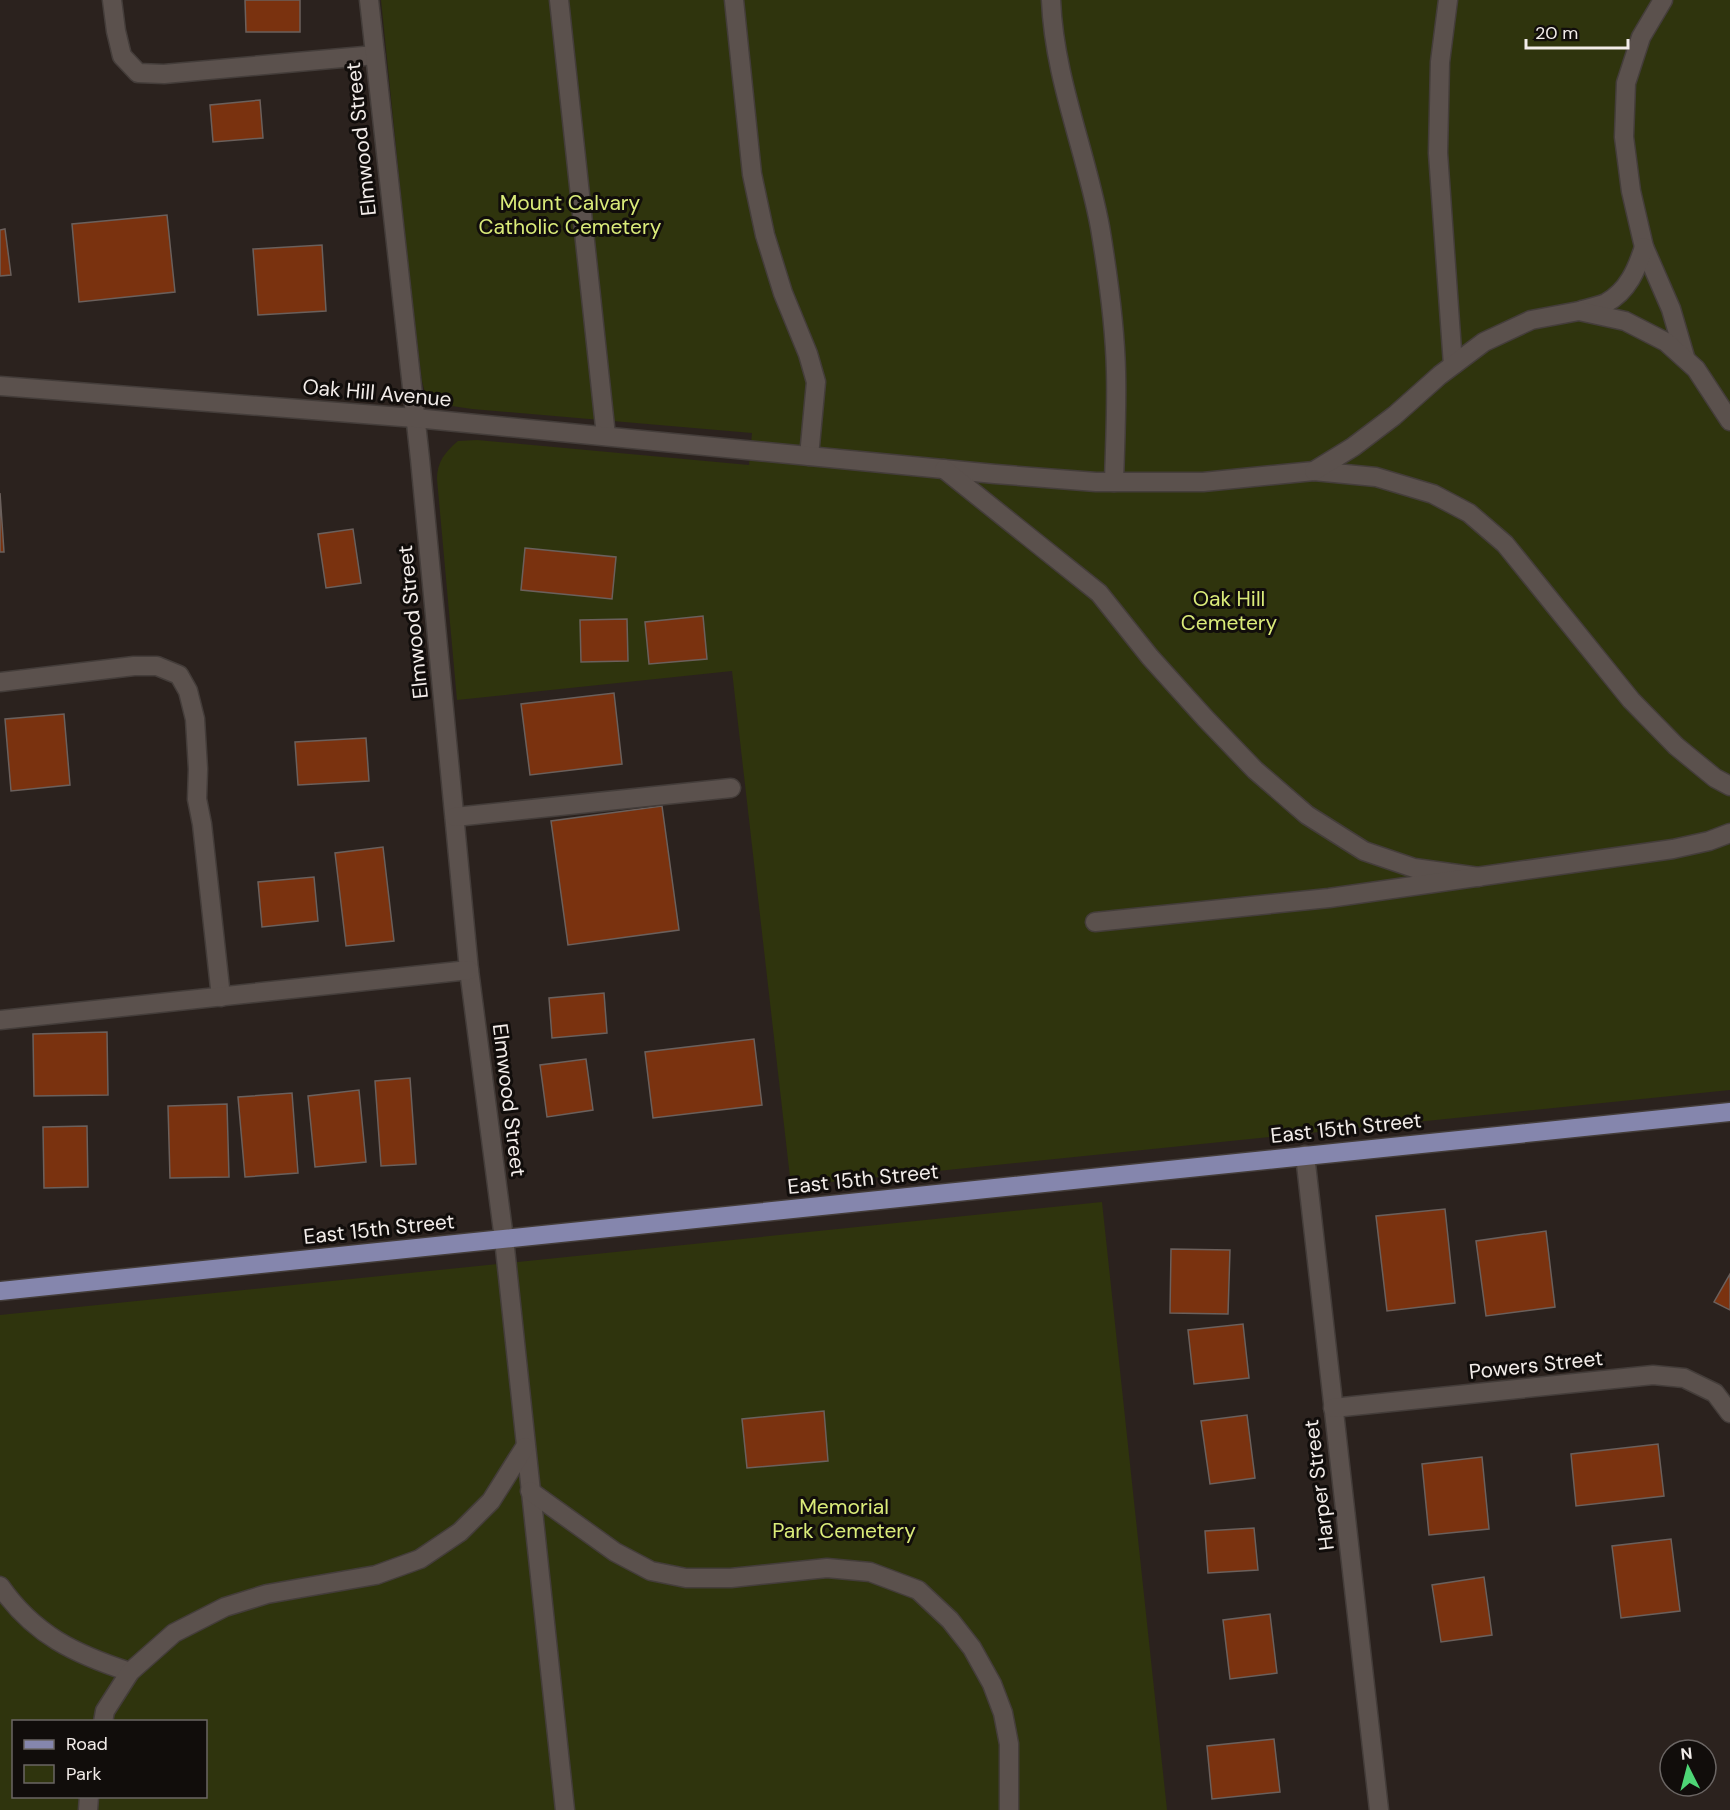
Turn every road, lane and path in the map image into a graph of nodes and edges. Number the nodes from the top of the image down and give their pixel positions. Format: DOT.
graph roads {
  1 [pos="112,0"];
  2 [pos="369,0"];
  3 [pos="559,0"];
  4 [pos="734,0"];
  5 [pos="1051,0"];
  6 [pos="1448,0"];
  7 [pos="1663,0"];
  8 [pos="375,55"];
  9 [pos="1644,247"];
  10 [pos="1579,311"];
  11 [pos="1685,359"];
  12 [pos="1453,365"];
  13 [pos="0,386"];
  14 [pos="415,418"];
  15 [pos="1730,421"];
  16 [pos="606,436"];
  17 [pos="809,456"];
  18 [pos="944,469"];
  19 [pos="1314,471"];
  20 [pos="1114,482"];
  21 [pos="0,682"];
  22 [pos="1730,786"];
  23 [pos="730,788"];
  24 [pos="455,817"];
  25 [pos="1730,832"];
  26 [pos="1479,877"];
  27 [pos="1095,922"];
  28 [pos="470,970"];
  29 [pos="221,997"];
  30 [pos="0,1020"];
  31 [pos="1730,1112"];
  32 [pos="1305,1155"];
  33 [pos="504,1239"];
  34 [pos="0,1291"];
  35 [pos="1333,1408"];
  36 [pos="1730,1413"];
  37 [pos="525,1447"];
  38 [pos="530,1491"];
  39 [pos="0,1586"];
  40 [pos="130,1672"];
  41 [pos="103,1720"];
  42 [pos="565,1810"];
  43 [pos="1009,1810"];
  44 [pos="1379,1810"];
  1 -- 8 [label="street"];
  2 -- 8 [label="street, Elmwood Street"];
  3 -- 16 [label="street"];
  4 -- 17 [label="street"];
  5 -- 20 [label="street"];
  6 -- 12 [label="street"];
  7 -- 9 [label="street"];
  8 -- 14 [label="street, Elmwood Street"];
  9 -- 10 [label="street"];
  9 -- 11 [label="street"];
  10 -- 11 [label="street"];
  10 -- 12 [label="street"];
  11 -- 15 [label="street"];
  12 -- 19 [label="street"];
  13 -- 14 [label="street, Oak Hill Avenue"];
  14 -- 16 [label="street, Oak Hill Avenue"];
  14 -- 24 [label="street, Elmwood Street"];
  16 -- 17 [label="street, Oak Hill Avenue"];
  17 -- 18 [label="street, Oak Hill Avenue"];
  18 -- 20 [label="street, Oak Hill Avenue"];
  18 -- 26 [label="street"];
  19 -- 20 [label="street, Oak Hill Avenue"];
  19 -- 22 [label="street"];
  21 -- 29 [label="street"];
  23 -- 24 [label="street"];
  24 -- 28 [label="street, Elmwood Street"];
  25 -- 26 [label="street"];
  26 -- 27 [label="street"];
  28 -- 29 [label="street"];
  28 -- 33 [label="street, Elmwood Street"];
  29 -- 30 [label="street"];
  31 -- 32 [label="main road, East 15th Street"];
  32 -- 33 [label="main road, East 15th Street"];
  32 -- 35 [label="street, Harper Street"];
  33 -- 34 [label="main road, East 15th Street"];
  33 -- 37 [label="street, Elmwood Street"];
  35 -- 36 [label="street, Powers Street"];
  35 -- 44 [label="street, Harper Street"];
  37 -- 38 [label="street, Elmwood Street"];
  37 -- 40 [label="street"];
  38 -- 42 [label="street, Elmwood Street"];
  38 -- 43 [label="street"];
  39 -- 40 [label="street"];
  40 -- 41 [label="street"];
}
